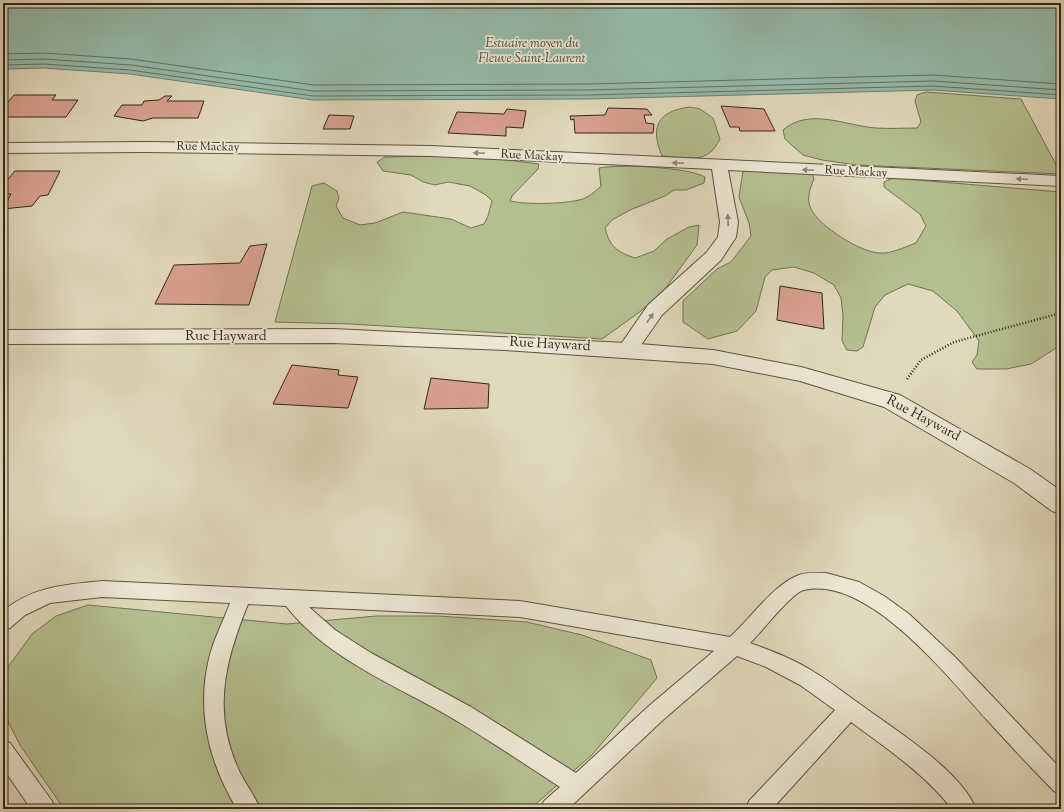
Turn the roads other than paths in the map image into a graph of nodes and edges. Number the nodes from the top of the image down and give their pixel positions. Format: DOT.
graph roads {
  1 [pos="3,148"];
  2 [pos="719,165"];
  3 [pos="1061,181"];
  4 [pos="3,337"];
  5 [pos="627,350"];
  6 [pos="1061,504"];
  7 [pos="242,597"];
  8 [pos="292,599"];
  9 [pos="3,622"];
  10 [pos="734,646"];
  11 [pos="850,709"];
  12 [pos="3,750"];
  13 [pos="1061,784"];
  14 [pos="577,786"];
  15 [pos="44,809"];
  16 [pos="249,809"];
  17 [pos="552,809"];
  18 [pos="757,809"];
  19 [pos="965,809"];
  2 -- 1 [label="street, Rue Mackay, one-way"];
  3 -- 2 [label="street, Rue Mackay, one-way"];
  5 -- 2 [label="street, one-way"];
  4 -- 5 [label="street, Rue Hayward"];
  5 -- 6 [label="street, Rue Hayward"];
  7 -- 8 [label="lane"];
  7 -- 9 [label="lane"];
  7 -- 16 [label="lane"];
  8 -- 10 [label="lane"];
  8 -- 14 [label="lane"];
  10 -- 11 [label="lane"];
  10 -- 13 [label="lane"];
  10 -- 14 [label="lane"];
  11 -- 18 [label="lane"];
  11 -- 19 [label="lane"];
  12 -- 15 [label="lane"];
  14 -- 17 [label="lane"];
}
